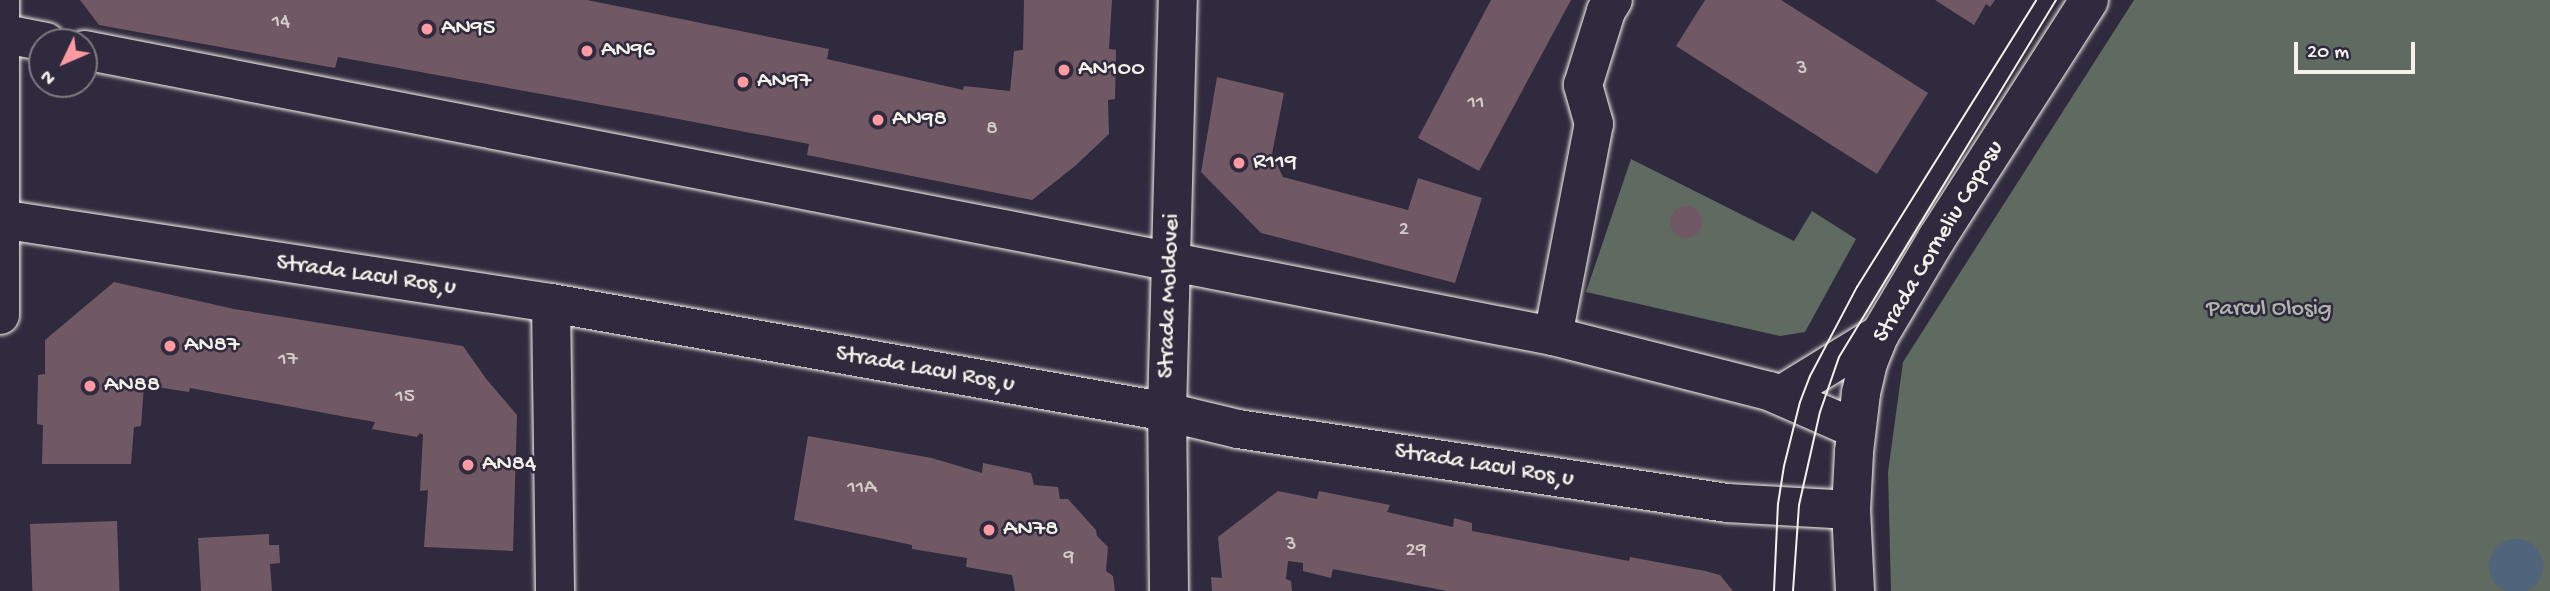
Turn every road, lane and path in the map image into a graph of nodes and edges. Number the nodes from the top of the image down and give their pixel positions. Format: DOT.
graph roads {
  1 [pos="1178,0"];
  2 [pos="1613,0"];
  3 [pos="2089,0"];
  4 [pos="0,22"];
  5 [pos="28,34"];
  6 [pos="98,53"];
  7 [pos="1,219"];
  8 [pos="1171,260"];
  9 [pos="551,303"];
  10 [pos="0,315"];
  11 [pos="1880,334"];
  12 [pos="1553,336"];
  13 [pos="1781,395"];
  14 [pos="1167,412"];
  15 [pos="1856,429"];
  16 [pos="1851,510"];
  17 [pos="555,591"];
  18 [pos="1169,591"];
  19 [pos="1855,591"];
  1 -- 8 [label="street, Strada Moldovei"];
  2 -- 12 [label="street"];
  3 -- 11 [label="street, Strada Corneliu Coposu"];
  4 -- 5 [label="street"];
  4 -- 7 [label="street"];
  6 -- 8 [label="street"];
  7 -- 9 [label="street, Strada Lacul Roșu"];
  7 -- 10 [label="street"];
  8 -- 12 [label="street"];
  8 -- 14 [label="street, Strada Moldovei"];
  9 -- 14 [label="street, Strada Lacul Roșu"];
  9 -- 17 [label="street"];
  11 -- 13 [label="street"];
  11 -- 15 [label="street, Strada Corneliu Coposu"];
  12 -- 13 [label="street"];
  13 -- 15 [label="street"];
  14 -- 16 [label="street, Strada Lacul Roșu"];
  14 -- 18 [label="street, Strada Moldovei"];
  15 -- 16 [label="street, Strada Corneliu Coposu"];
  16 -- 19 [label="street, Strada Corneliu Coposu"];
}
